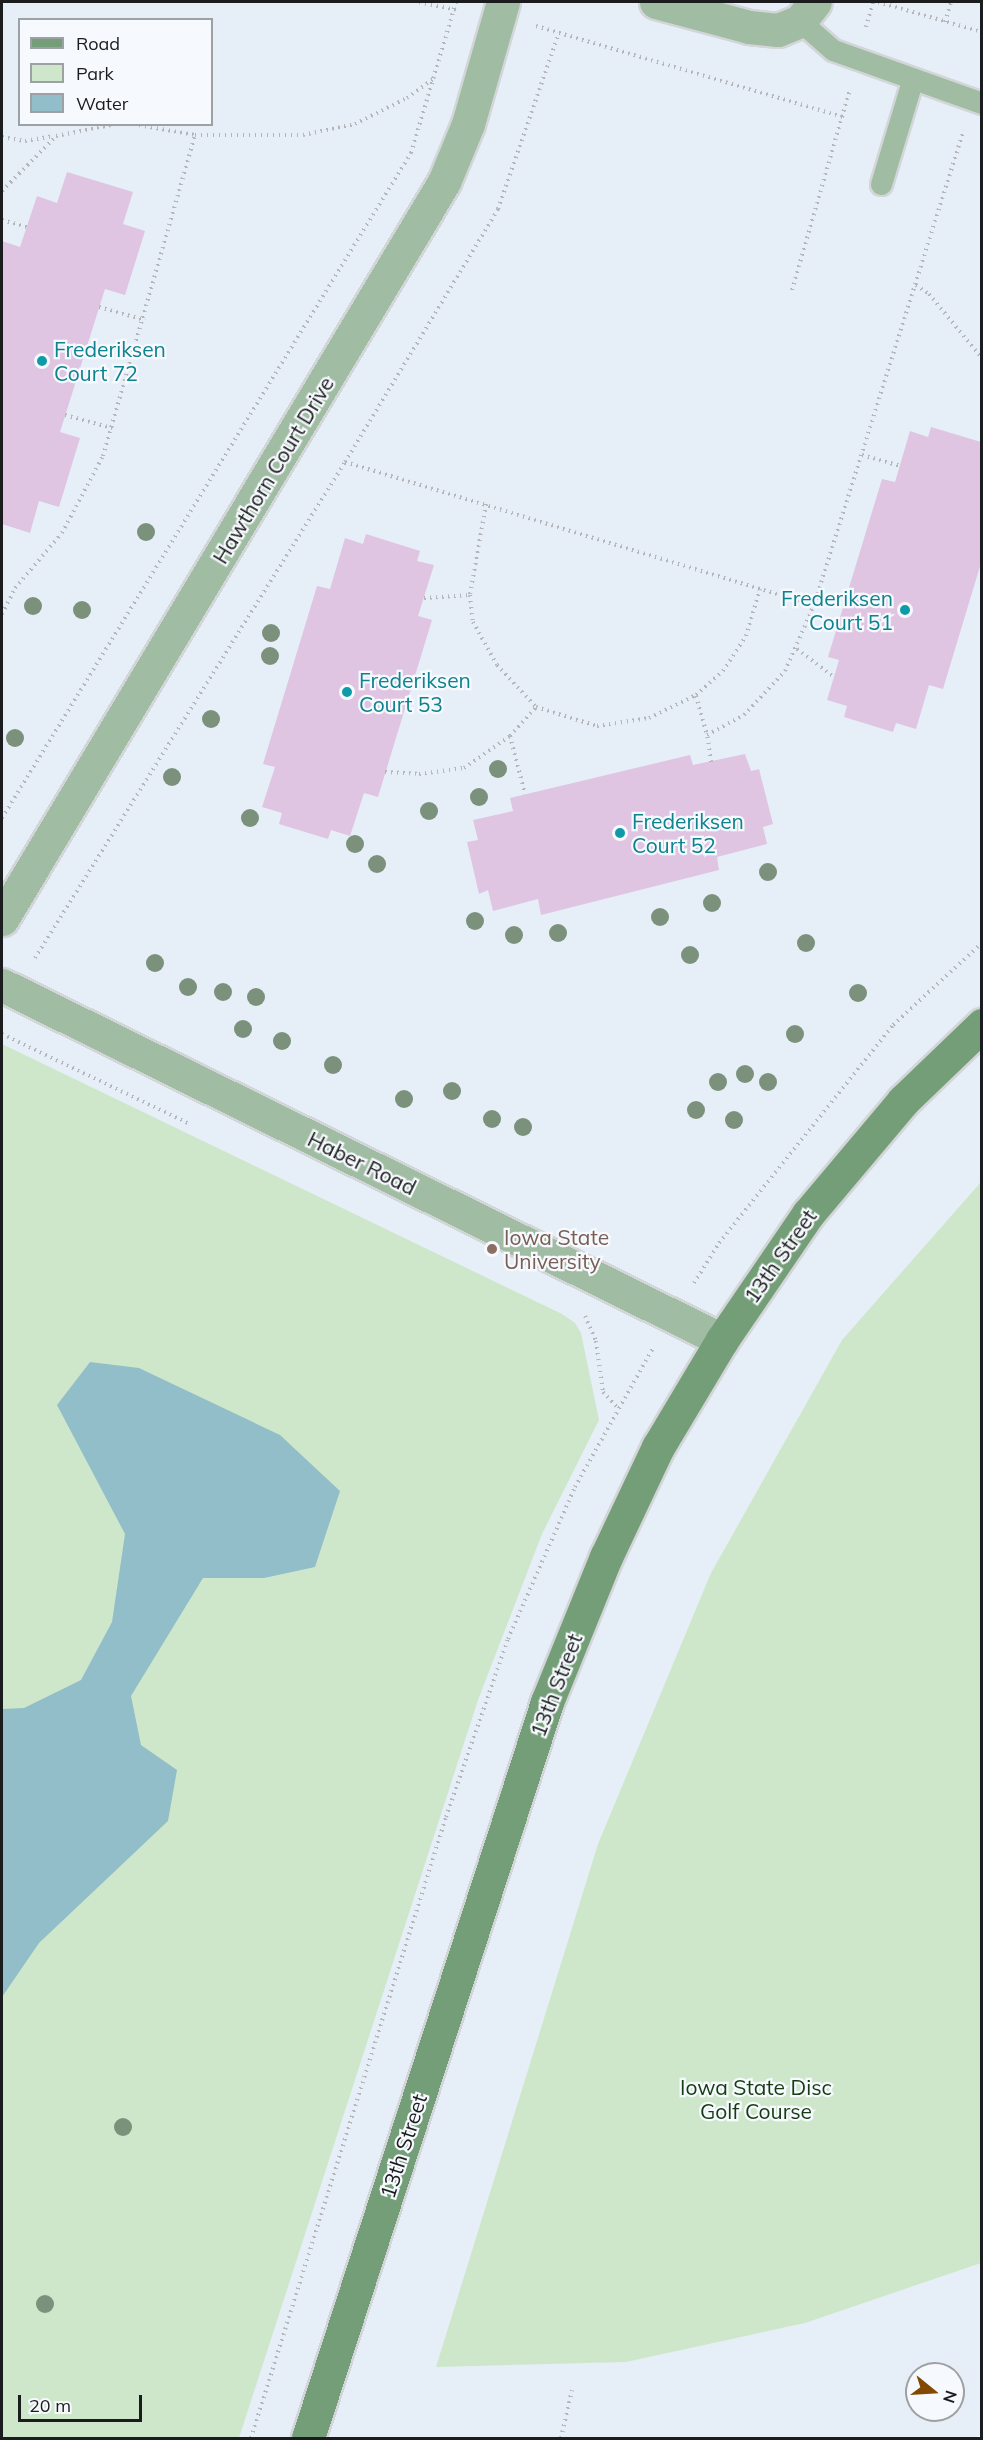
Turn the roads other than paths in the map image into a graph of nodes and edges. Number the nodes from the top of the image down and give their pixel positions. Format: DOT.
graph roads {
  1 [pos="656,2"];
  2 [pos="502,9"];
  3 [pos="808,11"];
  4 [pos="912,81"];
  5 [pos="977,102"];
  6 [pos="881,184"];
  7 [pos="2,919"];
  8 [pos="8,988"];
  9 [pos="981,1025"];
  10 [pos="722,1340"];
  11 [pos="308,2439"];
  1 -- 3 [label="street"];
  2 -- 7 [label="street, Hawthorn Court Drive"];
  3 -- 4 [label="lane"];
  4 -- 5 [label="lane"];
  4 -- 6 [label="lane"];
  8 -- 10 [label="street, Haber Road"];
  9 -- 10 [label="main road, 13th Street"];
  10 -- 11 [label="main road, 13th Street"];
}
